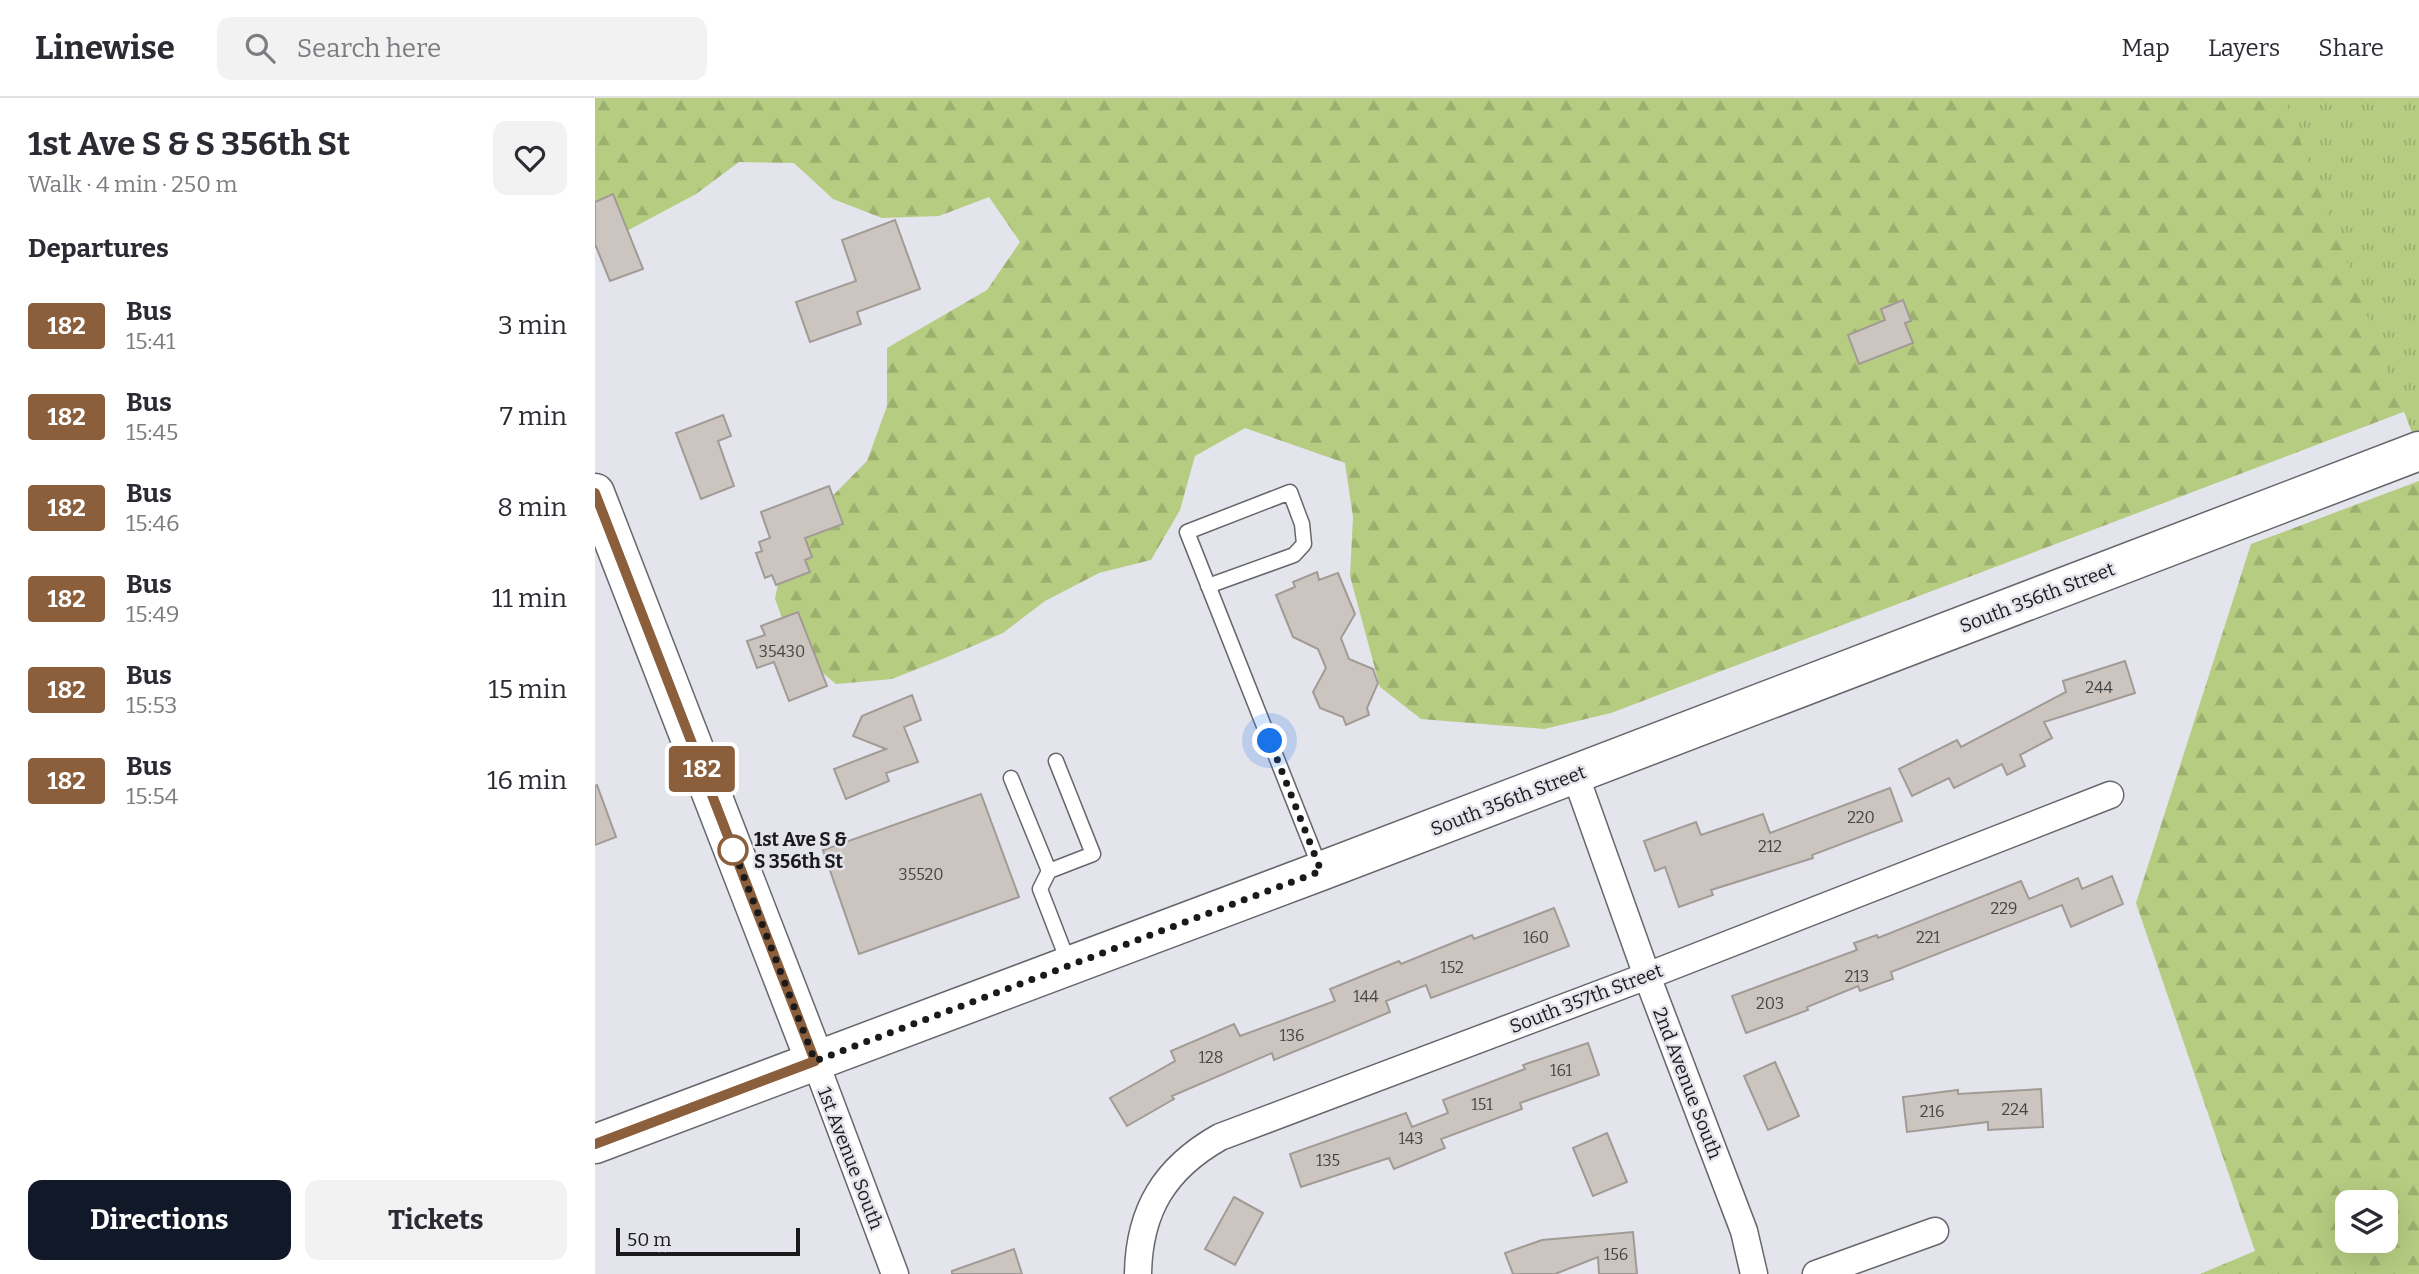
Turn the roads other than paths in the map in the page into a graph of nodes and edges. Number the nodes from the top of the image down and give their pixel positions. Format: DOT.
graph roads {
  1 [pos="2419,451"];
  2 [pos="595,494"];
  3 [pos="1208,586"];
  4 [pos="1056,761"];
  5 [pos="1575,774"];
  6 [pos="1011,778"];
  7 [pos="2110,795"];
  8 [pos="1049,871"];
  9 [pos="1321,871"];
  10 [pos="1070,965"];
  11 [pos="1647,976"];
  12 [pos="815,1061"];
  13 [pos="595,1144"];
  14 [pos="1935,1231"];
  15 [pos="895,1274"];
  16 [pos="1138,1274"];
  17 [pos="1754,1274"];
  18 [pos="1816,1274"];
  1 -- 5 [label="main road, South 356th Street"];
  2 -- 12 [label="main road, 1st Avenue South"];
  3 -- 3 [label="lane"];
  3 -- 9 [label="lane"];
  4 -- 8 [label="lane"];
  5 -- 9 [label="main road, South 356th Street"];
  5 -- 11 [label="street, 2nd Avenue South"];
  6 -- 8 [label="lane"];
  7 -- 11 [label="street, South 357th Street"];
  8 -- 10 [label="lane"];
  9 -- 10 [label="main road, South 356th Street"];
  10 -- 12 [label="main road, South 356th Street"];
  11 -- 16 [label="street, South 357th Street"];
  11 -- 17 [label="street, 2nd Avenue South"];
  12 -- 13 [label="main road, South 356th Street"];
  12 -- 15 [label="street, 1st Avenue South"];
  14 -- 18 [label="street"];
}
